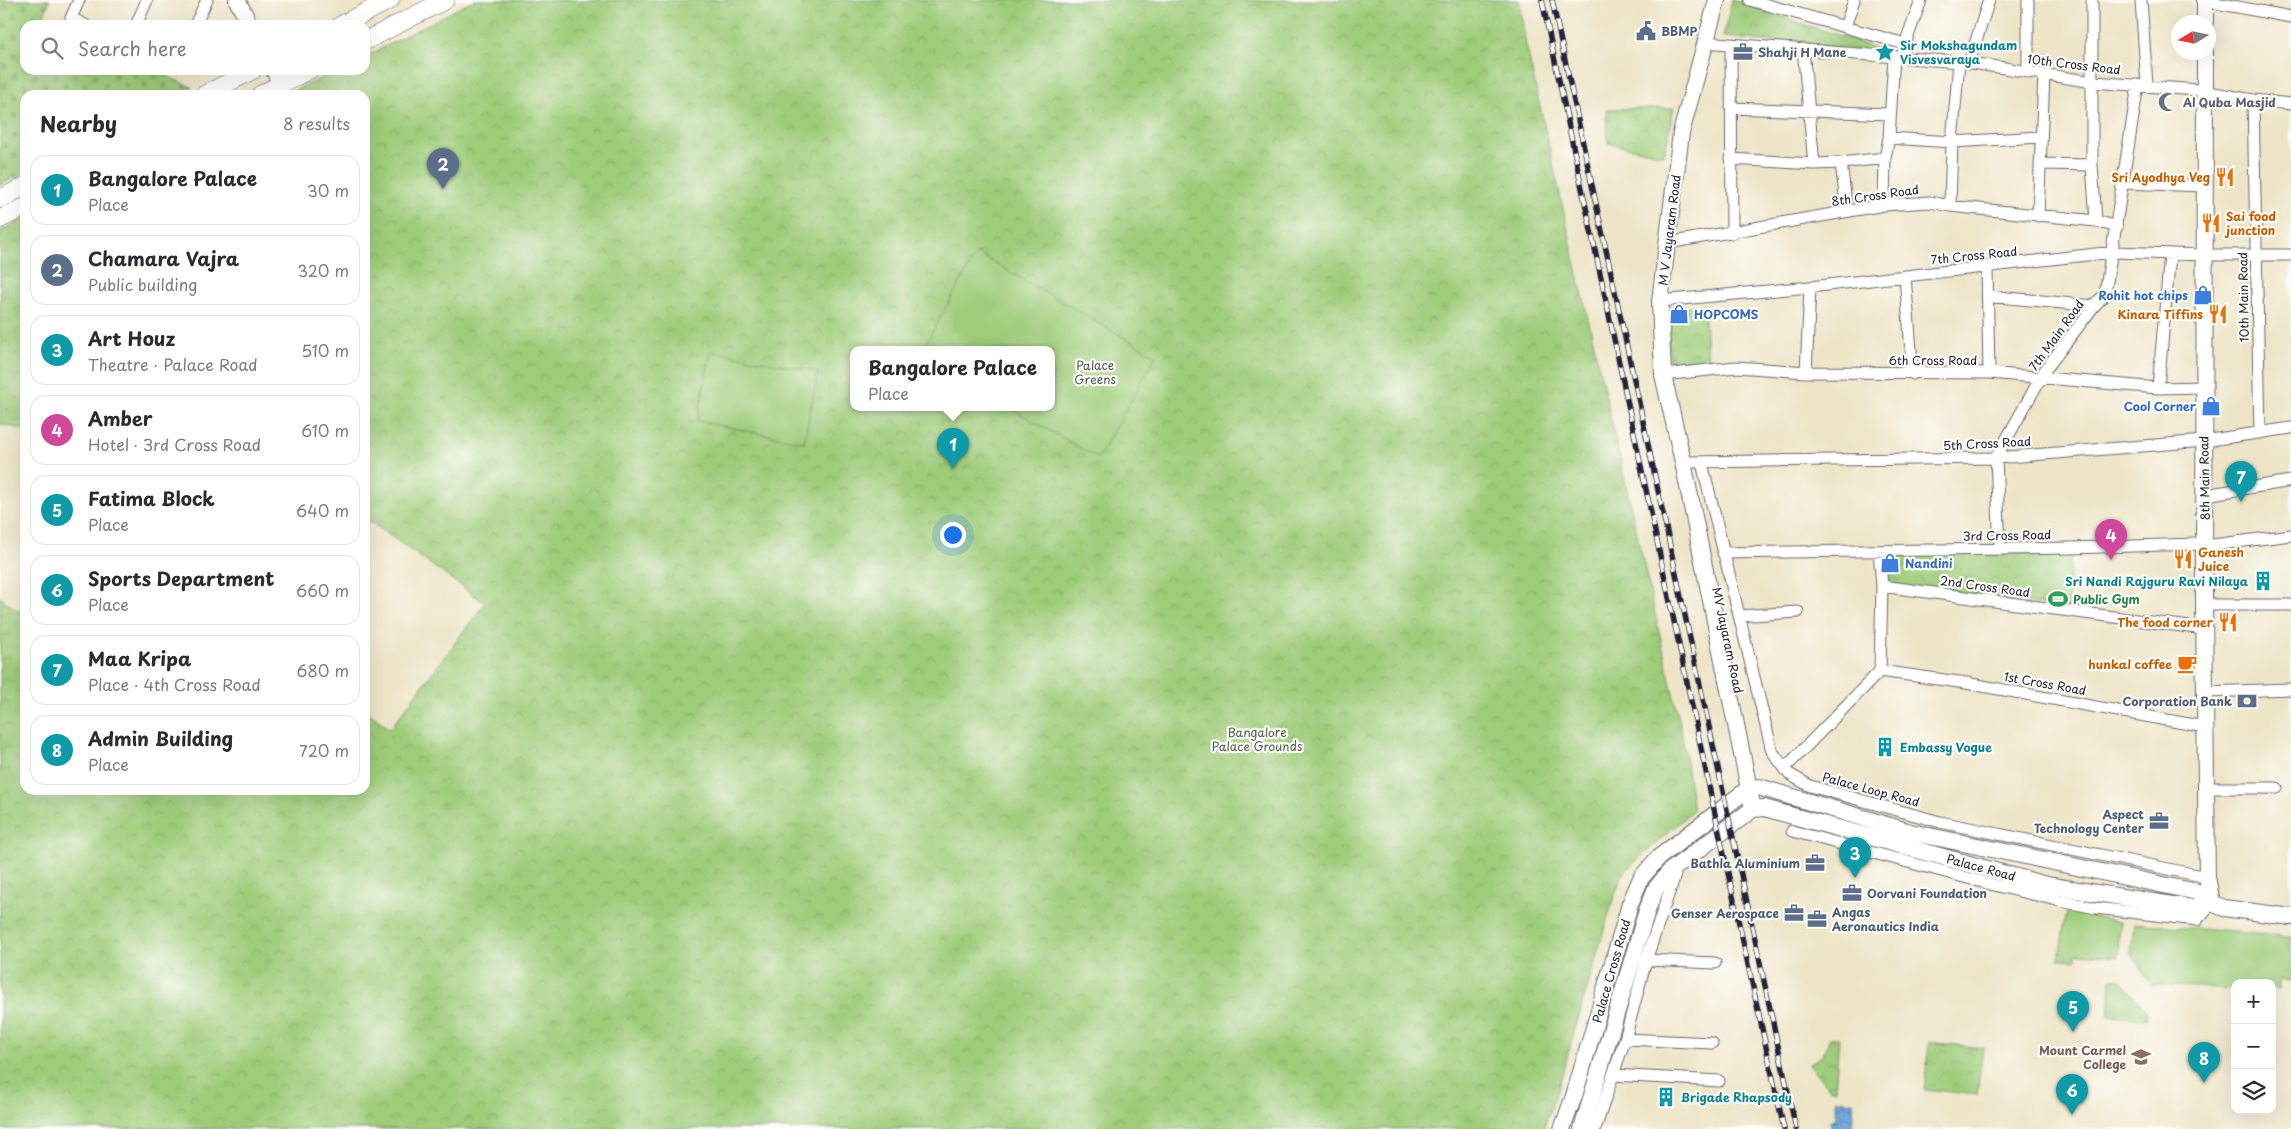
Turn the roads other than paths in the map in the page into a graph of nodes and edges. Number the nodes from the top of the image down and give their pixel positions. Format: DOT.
graph roads {
  1 [pos="79,0"];
  2 [pos="146,0"];
  3 [pos="207,0"];
  4 [pos="236,0"];
  5 [pos="249,0"];
  6 [pos="390,0"];
  7 [pos="445,0"];
  8 [pos="1717,0"];
  9 [pos="1750,0"];
  10 [pos="1854,0"];
  11 [pos="1921,0"];
  12 [pos="1989,0"];
  13 [pos="2028,0"];
  14 [pos="2092,0"];
  15 [pos="2141,0"];
  16 [pos="2205,0"];
  17 [pos="2261,5"];
  18 [pos="2205,15"];
  19 [pos="2291,17"];
  20 [pos="75,20"];
  21 [pos="138,20"];
  22 [pos="197,20"];
  23 [pos="247,20"];
  24 [pos="260,20"];
  25 [pos="351,20"];
  26 [pos="1845,27"];
  27 [pos="370,38"];
  28 [pos="1704,42"];
  29 [pos="1731,44"];
  30 [pos="1905,44"];
  31 [pos="1804,49"];
  32 [pos="1898,57"];
  33 [pos="2205,60"];
  34 [pos="1964,62"];
  35 [pos="2028,72"];
  36 [pos="243,75"];
  37 [pos="2044,75"];
  38 [pos="283,76"];
  39 [pos="2093,82"];
  40 [pos="2143,85"];
  41 [pos="214,90"];
  42 [pos="266,90"];
  43 [pos="2205,91"];
  44 [pos="2253,100"];
  45 [pos="2291,104"];
  46 [pos="1731,108"];
  47 [pos="1811,110"];
  48 [pos="1890,114"];
  49 [pos="2041,137"];
  50 [pos="1889,138"];
  51 [pos="1952,142"];
  52 [pos="1885,158"];
  53 [pos="1731,159"];
  54 [pos="1841,163"];
  55 [pos="1814,164"];
  56 [pos="2040,164"];
  57 [pos="2092,164"];
  58 [pos="2123,183"];
  59 [pos="2205,186"];
  60 [pos="20,189"];
  61 [pos="0,199"];
  62 [pos="1884,205"];
  63 [pos="1950,206"];
  64 [pos="20,209"];
  65 [pos="1847,211"];
  66 [pos="2038,216"];
  67 [pos="0,219"];
  68 [pos="2096,221"];
  69 [pos="2116,227"];
  70 [pos="1732,233"];
  71 [pos="1668,244"];
  72 [pos="2113,252"];
  73 [pos="2170,254"];
  74 [pos="2256,254"];
  75 [pos="2205,255"];
  76 [pos="2291,255"];
  77 [pos="1986,268"];
  78 [pos="1904,276"];
  79 [pos="1810,288"];
  80 [pos="1988,296"];
  81 [pos="1660,301"];
  82 [pos="2094,306"];
  83 [pos="1806,372"];
  84 [pos="1913,374"];
  85 [pos="1989,374"];
  86 [pos="1663,375"];
  87 [pos="2042,377"];
  88 [pos="2204,387"];
  89 [pos="2158,388"];
  90 [pos="2291,428"];
  91 [pos="2260,433"];
  92 [pos="2204,441"];
  93 [pos="1996,458"];
  94 [pos="1702,463"];
  95 [pos="1685,469"];
  96 [pos="2291,481"];
  97 [pos="2205,495"];
  98 [pos="2291,535"];
  99 [pos="2205,546"];
  100 [pos="2000,549"];
  101 [pos="1879,551"];
  102 [pos="1723,553"];
  103 [pos="1882,586"];
  104 [pos="2204,605"];
  105 [pos="2291,605"];
  106 [pos="1798,612"];
  107 [pos="1739,616"];
  108 [pos="2204,629"];
  109 [pos="1880,671"];
  110 [pos="2291,689"];
  111 [pos="2206,692"];
  112 [pos="2205,727"];
  113 [pos="1785,768"];
  114 [pos="1754,788"];
  115 [pos="2206,788"];
  116 [pos="2277,788"];
  117 [pos="1758,808"];
  118 [pos="1792,831"];
  119 [pos="1691,833"];
  120 [pos="1703,848"];
  121 [pos="1675,875"];
  122 [pos="2207,877"];
  123 [pos="2212,903"];
  124 [pos="2291,916"];
  125 [pos="1646,960"];
  126 [pos="1715,963"];
  127 [pos="1626,1039"];
  128 [pos="1712,1043"];
  129 [pos="1613,1075"];
  130 [pos="1719,1080"];
  131 [pos="1562,1129"];
  132 [pos="1582,1129"];
  133 [pos="1595,1129"];
  1 -- 20 [label="street"];
  2 -- 21 [label="street"];
  3 -- 22 [label="street"];
  4 -- 23 [label="street"];
  5 -- 24 [label="street"];
  6 -- 25 [label="main road"];
  7 -- 27 [label="main road"];
  8 -- 28 [label="street, M V Jayaram Road"];
  9 -- 26 [label="street"];
  10 -- 26 [label="street"];
  11 -- 30 [label="street"];
  12 -- 34 [label="street"];
  13 -- 35 [label="street"];
  14 -- 39 [label="street"];
  15 -- 40 [label="street, 7th Main Road"];
  16 -- 17 [label="street"];
  16 -- 18 [label="street"];
  17 -- 19 [label="street"];
  26 -- 30 [label="street"];
  28 -- 29 [label="street, 10th Cross Road"];
  28 -- 71 [label="street, M V Jayaram Road"];
  29 -- 31 [label="street, 10th Cross Road"];
  29 -- 46 [label="street"];
  30 -- 32 [label="street"];
  31 -- 32 [label="street, 10th Cross Road"];
  31 -- 47 [label="street"];
  32 -- 34 [label="street, 10th Cross Road"];
  32 -- 48 [label="street"];
  33 -- 43 [label="street, 8th Main Road"];
  34 -- 35 [label="street, 10th Cross Road"];
  34 -- 51 [label="street"];
  35 -- 37 [label="street, 10th Cross Road"];
  36 -- 41 [label="main road"];
  37 -- 39 [label="street, 10th Cross Road"];
  37 -- 49 [label="street"];
  38 -- 42 [label="main road"];
  39 -- 40 [label="street, 10th Cross Road"];
  39 -- 57 [label="street"];
  40 -- 43 [label="street, 10th Cross Road"];
  40 -- 58 [label="street, 7th Main Road"];
  43 -- 44 [label="street, 10th Cross Road"];
  43 -- 59 [label="street, 8th Main Road"];
  44 -- 45 [label="street, 10th Cross Road"];
  44 -- 74 [label="street, 10th Main Road"];
  46 -- 47 [label="street"];
  46 -- 53 [label="street"];
  47 -- 48 [label="street"];
  47 -- 55 [label="street"];
  48 -- 50 [label="street"];
  49 -- 51 [label="street"];
  49 -- 56 [label="street"];
  50 -- 51 [label="street"];
  50 -- 52 [label="street"];
  51 -- 63 [label="street"];
  52 -- 54 [label="street"];
  52 -- 62 [label="street"];
  53 -- 55 [label="street"];
  53 -- 70 [label="street"];
  54 -- 55 [label="street"];
  54 -- 65 [label="street"];
  56 -- 57 [label="street"];
  56 -- 66 [label="street"];
  57 -- 68 [label="street"];
  58 -- 59 [label="street"];
  58 -- 69 [label="street, 7th Main Road"];
  59 -- 75 [label="street, 8th Main Road"];
  60 -- 61 [label="main road"];
  62 -- 63 [label="street, 8th Cross Road"];
  62 -- 65 [label="street, 8th Cross Road"];
  63 -- 66 [label="street, 8th Cross Road"];
  64 -- 67 [label="main road"];
  65 -- 70 [label="street, 8th Cross Road"];
  66 -- 68 [label="street, 8th Cross Road"];
  68 -- 69 [label="street, 8th Cross Road"];
  69 -- 72 [label="street, 7th Main Road"];
  70 -- 71 [label="street, 8th Cross Road"];
  71 -- 81 [label="street, M V Jayaram Road"];
  72 -- 73 [label="street, 7th Cross Road"];
  72 -- 77 [label="street, 7th Cross Road"];
  72 -- 82 [label="street, 7th Main Road"];
  73 -- 75 [label="street, 7th Cross Road"];
  73 -- 89 [label="street"];
  74 -- 75 [label="street, 7th Cross Road"];
  74 -- 76 [label="street, 7th Cross Road"];
  74 -- 91 [label="street, 10th Main Road"];
  75 -- 88 [label="street, 8th Main Road"];
  77 -- 78 [label="street, 7th Cross Road"];
  77 -- 80 [label="street"];
  78 -- 79 [label="street, 7th Cross Road"];
  78 -- 84 [label="street"];
  79 -- 81 [label="street, 7th Cross Road"];
  79 -- 83 [label="street"];
  80 -- 82 [label="street"];
  80 -- 85 [label="street"];
  81 -- 86 [label="street, M V Jayaram Road"];
  82 -- 87 [label="street, 7th Main Road"];
  83 -- 84 [label="street, 6th Cross Road"];
  83 -- 86 [label="street, 6th Cross Road"];
  84 -- 85 [label="street, 6th Cross Road"];
  85 -- 87 [label="street, 6th Cross Road"];
  86 -- 95 [label="street, M V Jayaram Road"];
  87 -- 89 [label="street, 6th Cross Road"];
  87 -- 93 [label="street, 7th Main Road"];
  88 -- 89 [label="street, 6th Cross Road"];
  88 -- 92 [label="street, 8th Main Road"];
  90 -- 91 [label="street, 5th Cross Road"];
  91 -- 92 [label="street, 5th Cross Road"];
  92 -- 93 [label="street, 5th Cross Road"];
  92 -- 97 [label="street, 8th Main Road"];
  93 -- 94 [label="street, 5th Cross Road"];
  93 -- 100 [label="street"];
  94 -- 95 [label="street, 5th Cross Road"];
  94 -- 102 [label="street, Palace Loop Road"];
  95 -- 114 [label="street, MV Jayaram Road"];
  96 -- 97 [label="street"];
  97 -- 99 [label="street, 8th Main Road"];
  98 -- 99 [label="street, 3rd Cross Road"];
  99 -- 100 [label="street, 3rd Cross Road"];
  99 -- 104 [label="street, 8th Main Road"];
  100 -- 101 [label="street, 3rd Cross Road"];
  101 -- 102 [label="street, 3rd Cross Road"];
  101 -- 103 [label="street"];
  102 -- 107 [label="street, Palace Loop Road"];
  103 -- 108 [label="street, 2nd Cross Road"];
  103 -- 109 [label="street"];
  104 -- 105 [label="street"];
  104 -- 108 [label="street, 8th Main Road"];
  106 -- 107 [label="street"];
  107 -- 113 [label="street, Palace Loop Road"];
  108 -- 111 [label="street, 8th Main Road"];
  109 -- 112 [label="street, 1st Cross Road"];
  109 -- 113 [label="street"];
  110 -- 111 [label="street"];
  111 -- 112 [label="street, 8th Main Road"];
  112 -- 115 [label="street, 8th Main Road"];
  113 -- 122 [label="street, Palace Loop Road"];
  114 -- 117 [label="street, MV Jayaram Road"];
  114 -- 119 [label="street, Palace Cross Road"];
  114 -- 123 [label="street, Palace Road"];
  115 -- 116 [label="street"];
  115 -- 122 [label="street, 8th Main Road"];
  117 -- 120 [label="street, Palace Cross Road"];
  117 -- 123 [label="street, Palace Road"];
  118 -- 123 [label="street"];
  119 -- 120 [label="street"];
  119 -- 131 [label="street, Palace Cross Road"];
  120 -- 132 [label="street, Palace Cross Road"];
  121 -- 125 [label="street"];
  122 -- 123 [label="street, 8th Main Road"];
  123 -- 124 [label="street, Palace Road"];
  125 -- 126 [label="street"];
  125 -- 127 [label="street"];
  127 -- 128 [label="street"];
  127 -- 129 [label="street"];
  129 -- 130 [label="street"];
  129 -- 133 [label="street"];
}
